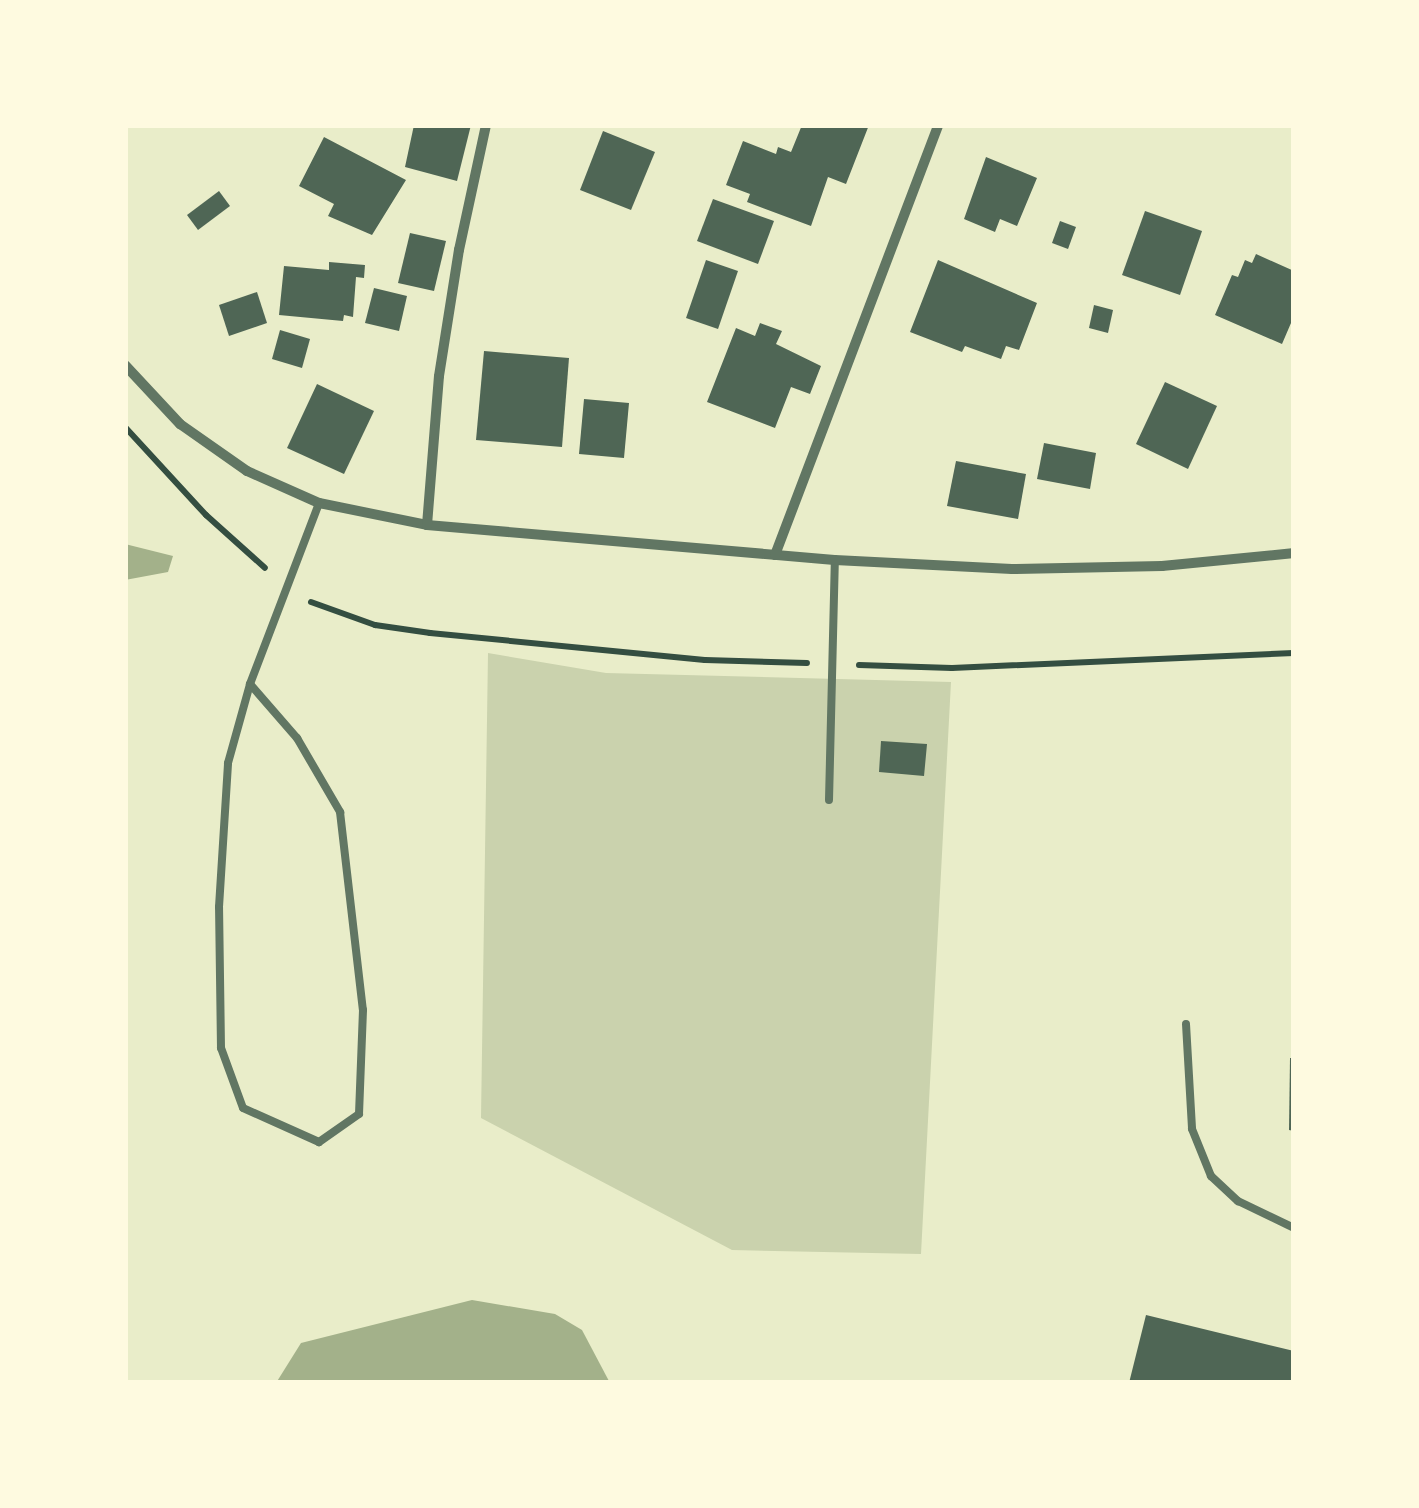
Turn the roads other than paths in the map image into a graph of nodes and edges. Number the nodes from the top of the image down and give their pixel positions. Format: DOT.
graph roads {
  1 [pos="486,125"];
  2 [pos="938,125"];
  3 [pos="125,365"];
  4 [pos="319,503"];
  5 [pos="427,525"];
  6 [pos="1294,553"];
  7 [pos="775,555"];
  8 [pos="835,560"];
  9 [pos="250,684"];
  10 [pos="829,800"];
  11 [pos="1186,1024"];
  12 [pos="1294,1228"];
  1 -- 5 [label="street"];
  2 -- 7 [label="street"];
  3 -- 4 [label="street"];
  4 -- 5 [label="street"];
  4 -- 9 [label="lane"];
  5 -- 7 [label="street"];
  6 -- 8 [label="street"];
  7 -- 8 [label="street"];
  8 -- 10 [label="lane"];
  9 -- 9 [label="lane"];
  11 -- 12 [label="lane"];
}
